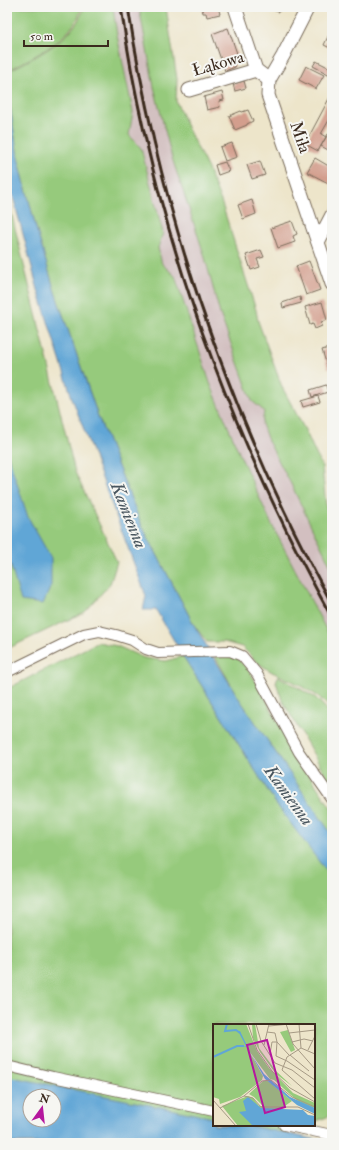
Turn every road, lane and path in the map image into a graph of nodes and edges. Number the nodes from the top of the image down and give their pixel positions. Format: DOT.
graph roads {
  1 [pos="235,7"];
  2 [pos="308,7"];
  3 [pos="256,70"];
  4 [pos="269,80"];
  5 [pos="189,90"];
  6 [pos="332,215"];
  7 [pos="318,242"];
  8 [pos="332,284"];
  9 [pos="7,672"];
  10 [pos="332,799"];
  11 [pos="7,1066"];
  12 [pos="213,1111"];
  13 [pos="289,1126"];
  14 [pos="332,1135"];
  1 -- 3 [label="street, Łąkowa"];
  2 -- 4 [label="street, Miła"];
  3 -- 4 [label="street, Łąkowa"];
  3 -- 5 [label="street, Łąkowa"];
  4 -- 7 [label="street, Miła"];
  6 -- 7 [label="street"];
  7 -- 8 [label="street, Miła"];
  9 -- 10 [label="street"];
  11 -- 12 [label="street"];
  13 -- 14 [label="street"];
}
